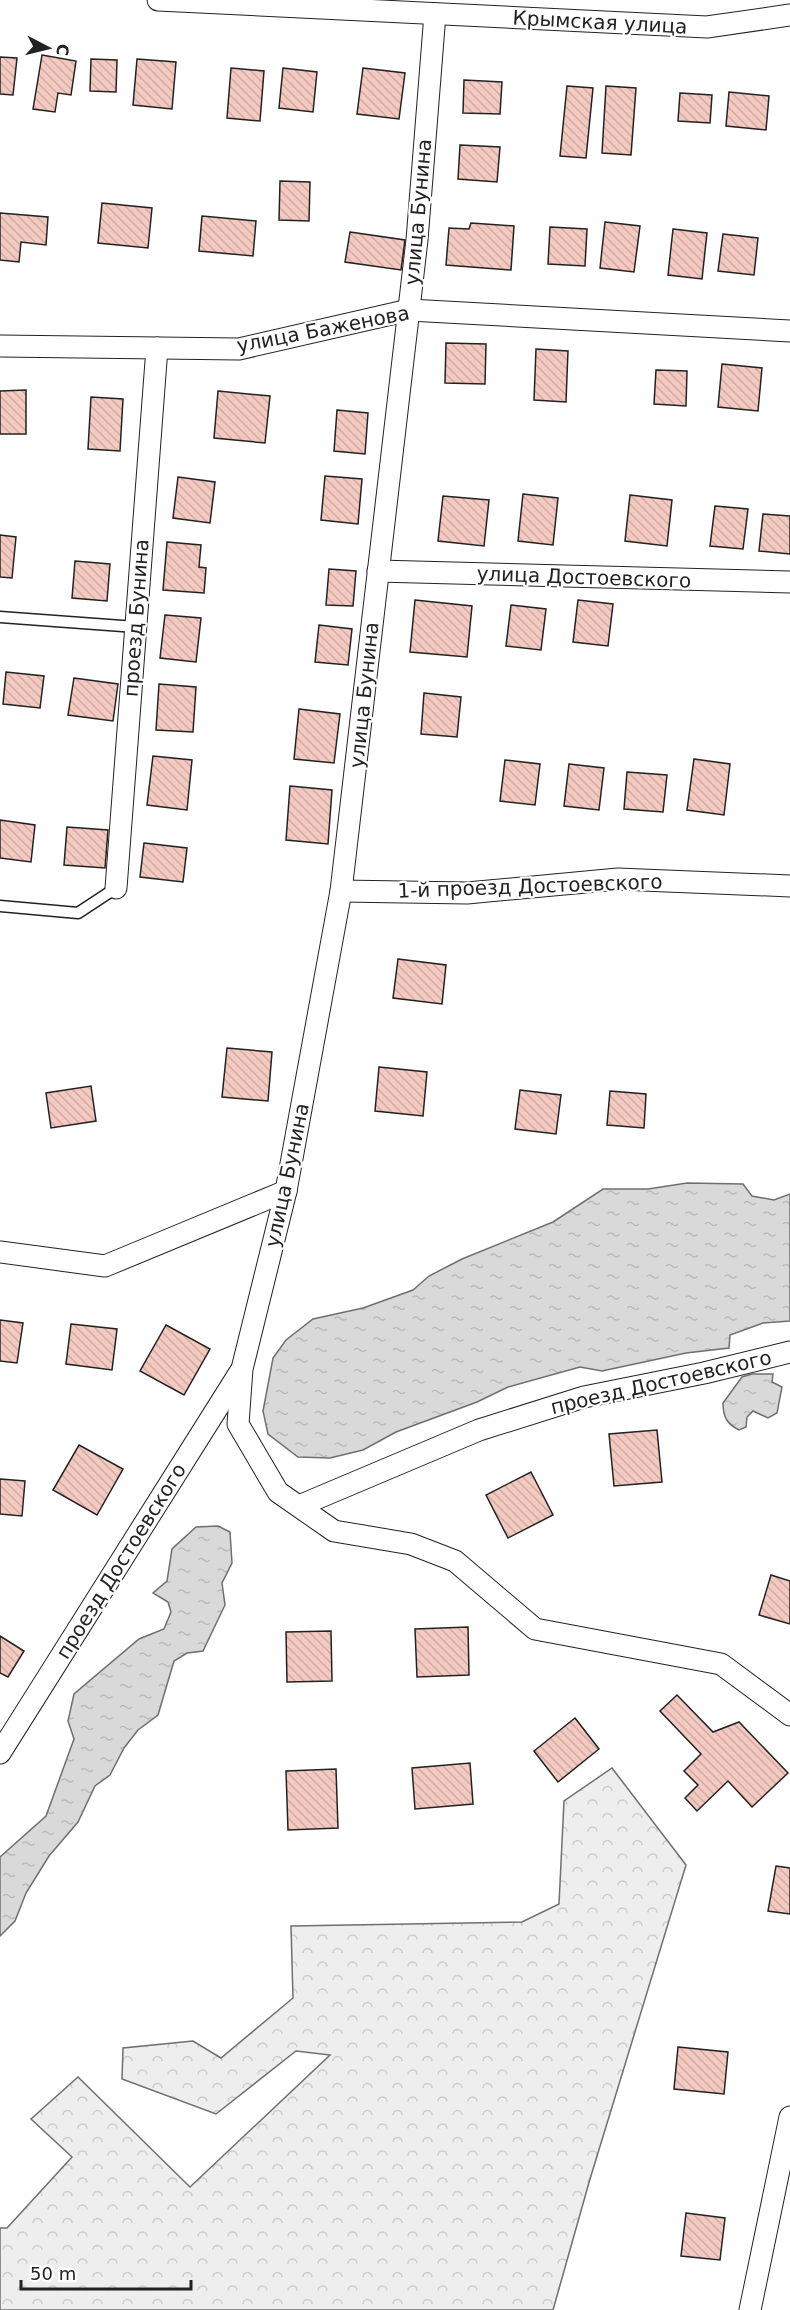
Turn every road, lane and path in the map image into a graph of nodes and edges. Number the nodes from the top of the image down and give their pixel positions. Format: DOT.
graph roads {
  1 [pos="158,0"];
  2 [pos="435,14"];
  3 [pos="790,15"];
  4 [pos="409,310"];
  5 [pos="790,331"];
  6 [pos="0,346"];
  7 [pos="157,348"];
  8 [pos="378,571"];
  9 [pos="790,582"];
  10 [pos="0,617"];
  11 [pos="136,627"];
  12 [pos="790,886"];
  13 [pos="116,888"];
  14 [pos="342,891"];
  15 [pos="0,906"];
  16 [pos="286,1191"];
  17 [pos="0,1252"];
  18 [pos="790,1352"];
  19 [pos="242,1369"];
  20 [pos="298,1506"];
  21 [pos="790,1715"];
  22 [pos="0,1753"];
  23 [pos="790,2117"];
  24 [pos="750,2310"];
  1 -- 2 [label="street, Крымская улица"];
  2 -- 3 [label="street, Крымская улица"];
  2 -- 4 [label="street, улица Бунина"];
  4 -- 5 [label="street, улица Баженова"];
  4 -- 7 [label="street, улица Баженова"];
  4 -- 8 [label="street, улица Бунина"];
  6 -- 7 [label="street, улица Баженова"];
  7 -- 11 [label="street, проезд Бунина"];
  8 -- 9 [label="street, улица Достоевского"];
  8 -- 14 [label="street, улица Бунина"];
  10 -- 11 [label="lane"];
  11 -- 13 [label="street, проезд Бунина"];
  12 -- 14 [label="street, 1-й проезд Достоевского"];
  13 -- 15 [label="lane"];
  14 -- 16 [label="street, улица Бунина"];
  16 -- 17 [label="street"];
  16 -- 19 [label="street, улица Бунина"];
  18 -- 20 [label="street, проезд Достоевского"];
  19 -- 20 [label="street"];
  19 -- 22 [label="street, проезд Достоевского"];
  20 -- 21 [label="street"];
  23 -- 24 [label="street"];
}
